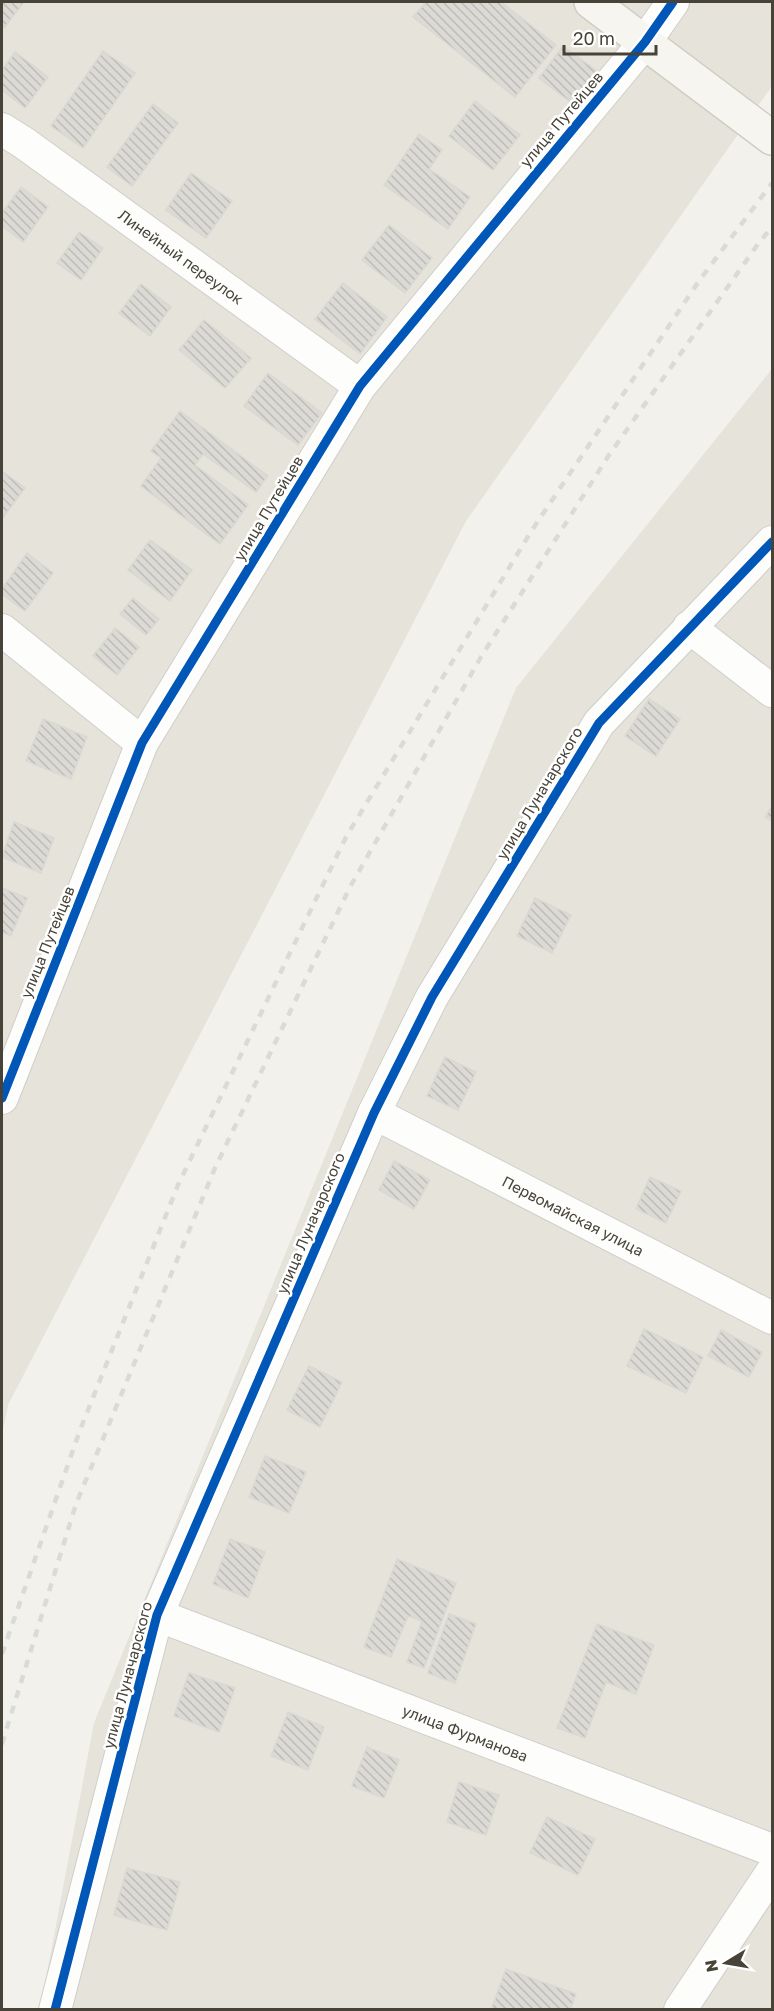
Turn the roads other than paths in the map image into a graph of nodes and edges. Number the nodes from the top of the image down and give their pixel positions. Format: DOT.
graph roads {
  1 [pos="591,2"];
  2 [pos="673,2"];
  3 [pos="645,42"];
  4 [pos="2,129"];
  5 [pos="772,138"];
  6 [pos="360,386"];
  7 [pos="772,542"];
  8 [pos="690,627"];
  9 [pos="2,630"];
  10 [pos="772,690"];
  11 [pos="142,743"];
  12 [pos="2,1098"];
  13 [pos="374,1113"];
  14 [pos="772,1318"];
  15 [pos="157,1615"];
  16 [pos="772,1850"];
  17 [pos="772,1872"];
  18 [pos="55,2010"];
  19 [pos="680,2010"];
  1 -- 3 [label="main road"];
  2 -- 3 [label="street, улица Путейцев"];
  3 -- 5 [label="main road"];
  3 -- 6 [label="street, улица Путейцев"];
  4 -- 6 [label="street, Линейный переулок"];
  6 -- 11 [label="street, улица Путейцев"];
  7 -- 8 [label="street, улица Луначарского"];
  8 -- 10 [label="street"];
  8 -- 13 [label="street, улица Луначарского"];
  9 -- 11 [label="street"];
  11 -- 12 [label="street, улица Путейцев"];
  13 -- 14 [label="street, Первомайская улица"];
  13 -- 15 [label="street, улица Луначарского"];
  15 -- 16 [label="street, улица Фурманова"];
  15 -- 18 [label="street, улица Луначарского"];
  17 -- 19 [label="street"];
}
